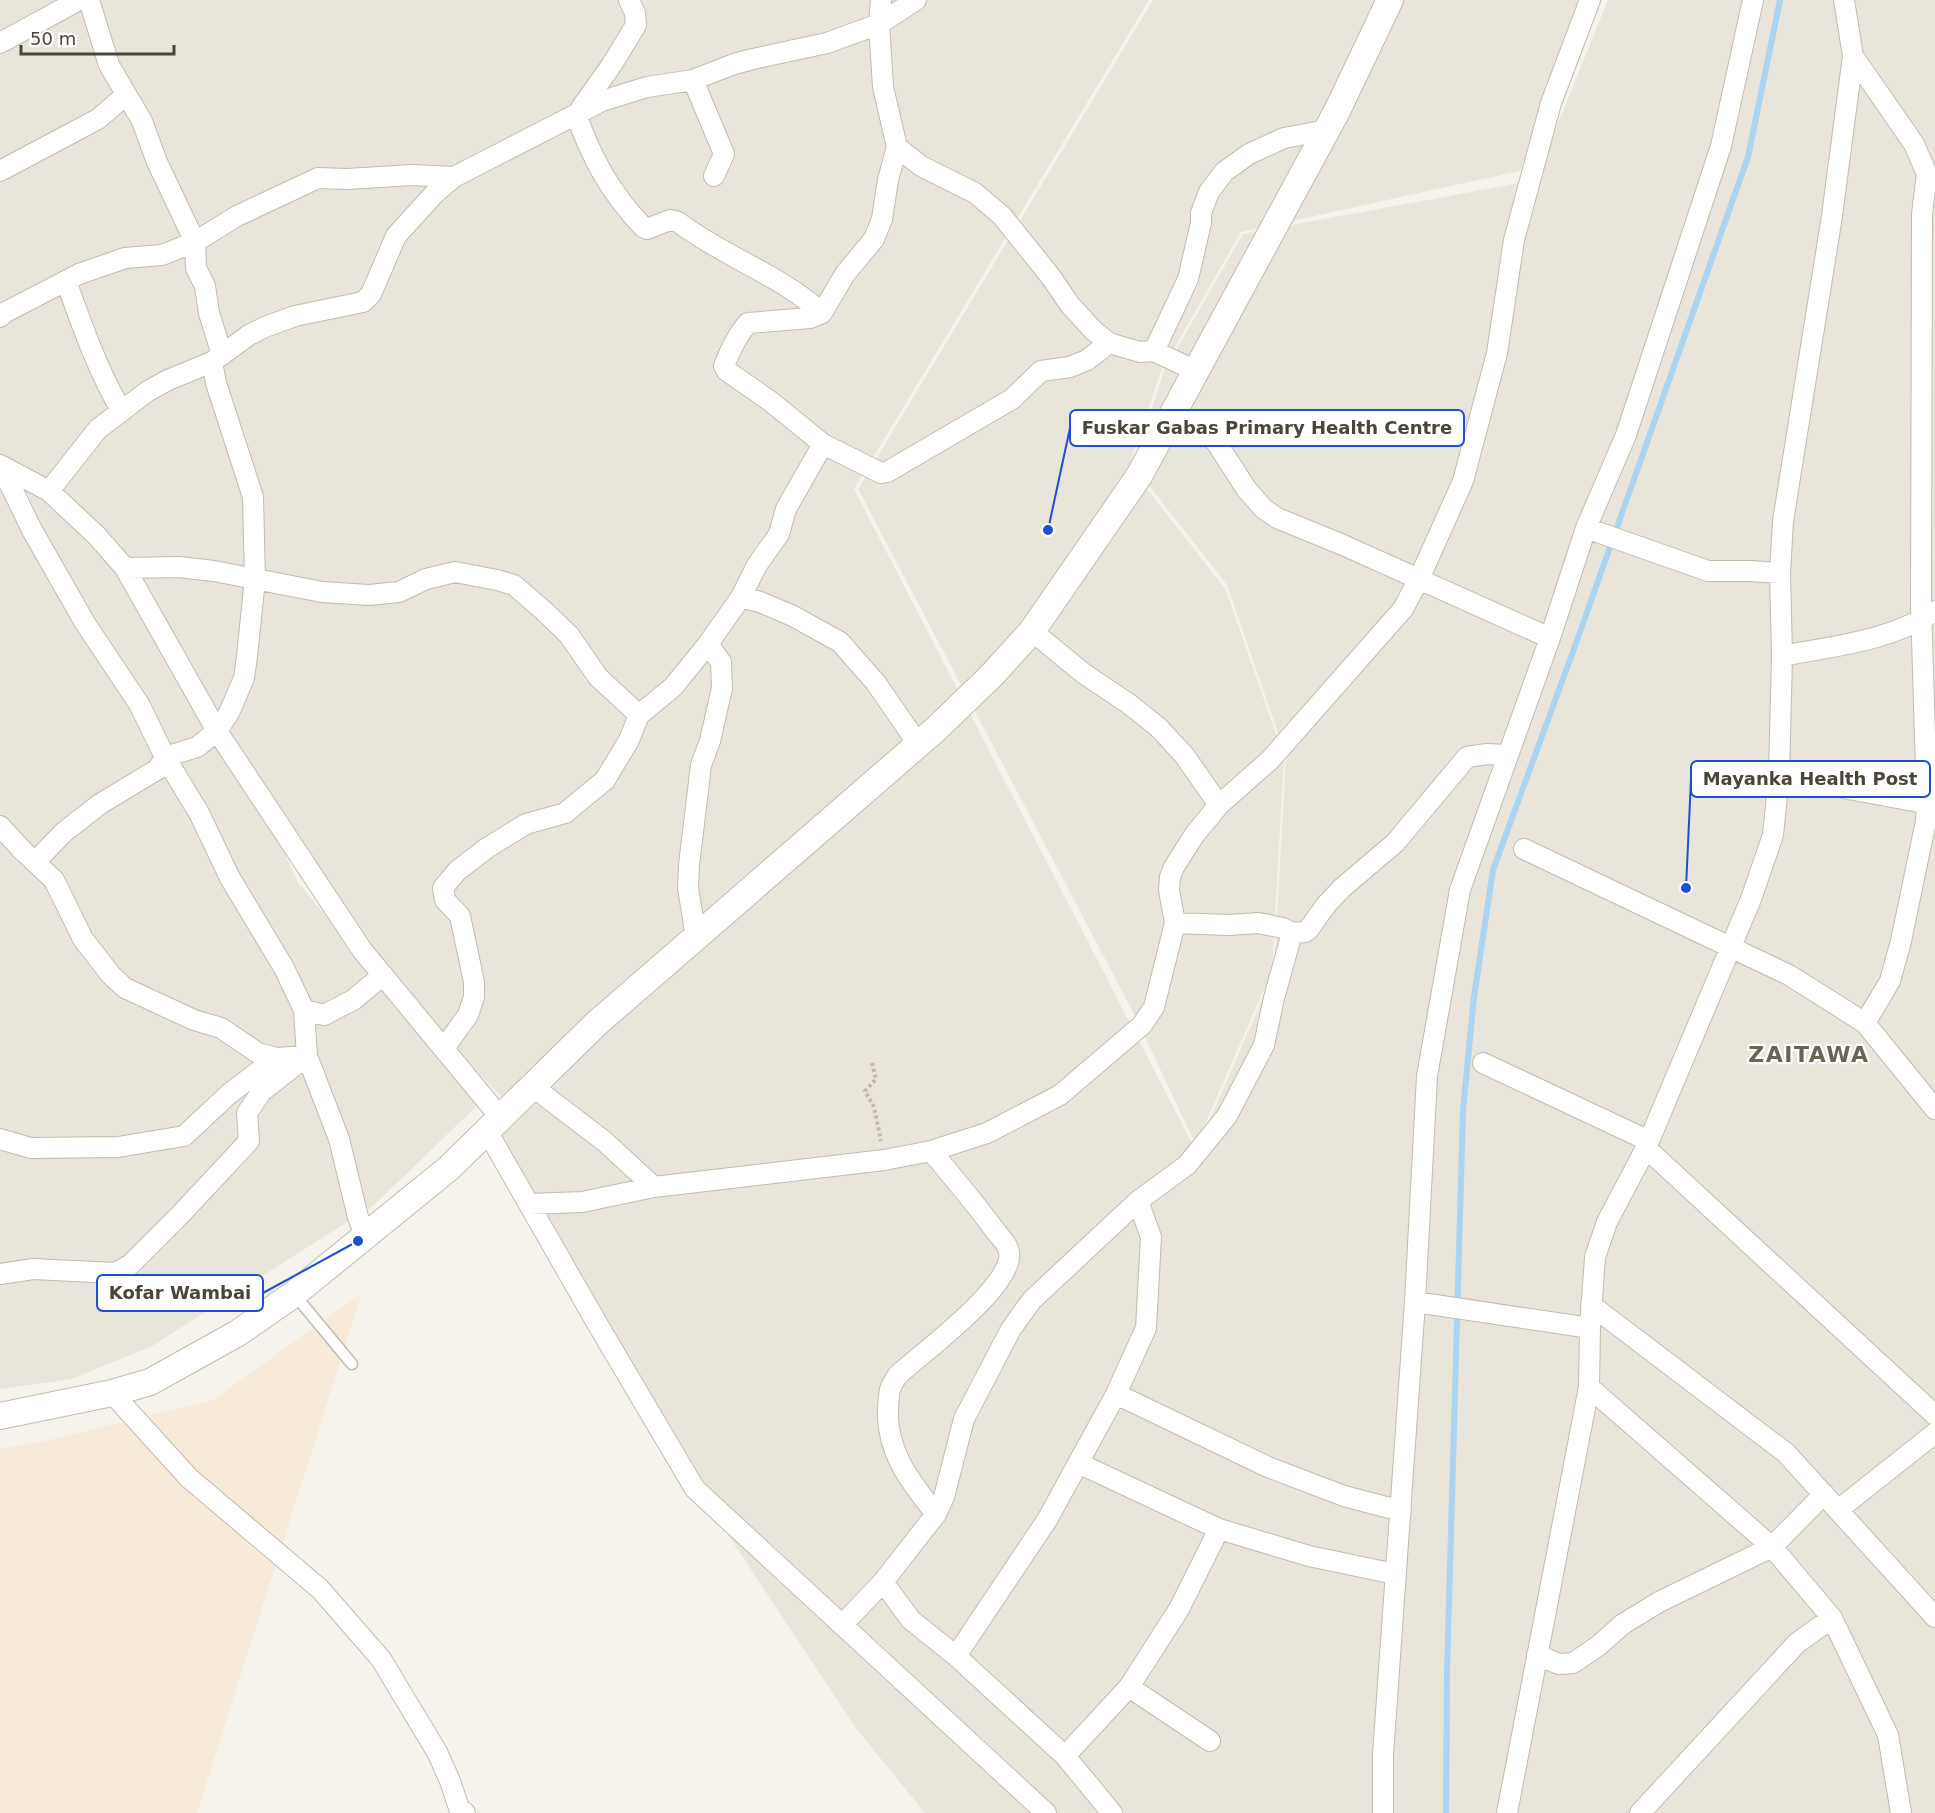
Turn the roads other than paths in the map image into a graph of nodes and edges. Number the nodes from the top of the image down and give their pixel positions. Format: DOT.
graph roads {
  1 [pos="79,0"];
  2 [pos="89,0"];
  3 [pos="629,0"];
  4 [pos="881,0"];
  5 [pos="916,0"];
  6 [pos="1390,0"];
  7 [pos="1590,0"];
  8 [pos="1753,0"];
  9 [pos="1844,0"];
  10 [pos="879,24"];
  11 [pos="0,43"];
  12 [pos="1853,56"];
  13 [pos="693,80"];
  14 [pos="126,95"];
  15 [pos="576,114"];
  16 [pos="1327,130"];
  17 [pos="897,147"];
  18 [pos="0,171"];
  19 [pos="714,176"];
  20 [pos="454,177"];
  21 [pos="195,242"];
  22 [pos="66,281"];
  23 [pos="822,313"];
  24 [pos="0,317"];
  25 [pos="1109,343"];
  26 [pos="1154,351"];
  27 [pos="217,359"];
  28 [pos="1196,371"];
  29 [pos="121,410"];
  30 [pos="1171,418"];
  31 [pos="823,444"];
  32 [pos="0,466"];
  33 [pos="48,490"];
  34 [pos="1592,530"];
  35 [pos="125,568"];
  36 [pos="1780,573"];
  37 [pos="255,579"];
  38 [pos="1419,579"];
  39 [pos="741,597"];
  40 [pos="1928,616"];
  41 [pos="1032,631"];
  42 [pos="1550,638"];
  43 [pos="708,644"];
  44 [pos="1782,656"];
  45 [pos="639,715"];
  46 [pos="218,731"];
  47 [pos="918,744"];
  48 [pos="1508,755"];
  49 [pos="165,757"];
  50 [pos="1779,776"];
  51 [pos="1219,804"];
  52 [pos="1931,804"];
  53 [pos="0,826"];
  54 [pos="1524,849"];
  55 [pos="36,862"];
  56 [pos="1175,923"];
  57 [pos="1292,933"];
  58 [pos="696,937"];
  59 [pos="1730,947"];
  60 [pos="383,975"];
  61 [pos="304,1010"];
  62 [pos="1865,1023"];
  63 [pos="444,1048"];
  64 [pos="307,1056"];
  65 [pos="276,1058"];
  66 [pos="1483,1063"];
  67 [pos="532,1086"];
  68 [pos="1935,1109"];
  69 [pos="493,1124"];
  70 [pos="0,1139"];
  71 [pos="1647,1144"];
  72 [pos="932,1151"];
  73 [pos="654,1187"];
  74 [pos="1138,1201"];
  75 [pos="528,1204"];
  76 [pos="365,1236"];
  77 [pos="0,1274"];
  78 [pos="294,1294"];
  79 [pos="1423,1303"];
  80 [pos="1592,1305"];
  81 [pos="1590,1328"];
  82 [pos="352,1364"];
  83 [pos="1589,1388"];
  84 [pos="112,1393"];
  85 [pos="1116,1394"];
  86 [pos="1935,1415"];
  87 [pos="0,1416"];
  88 [pos="1935,1433"];
  89 [pos="1078,1462"];
  90 [pos="1824,1494"];
  91 [pos="1401,1510"];
  92 [pos="1838,1510"];
  93 [pos="936,1514"];
  94 [pos="1219,1530"];
  95 [pos="1772,1547"];
  96 [pos="1395,1574"];
  97 [pos="883,1582"];
  98 [pos="1935,1617"];
  99 [pos="1832,1618"];
  100 [pos="842,1625"];
  101 [pos="1538,1655"];
  102 [pos="956,1656"];
  103 [pos="1129,1687"];
  104 [pos="1209,1741"];
  105 [pos="1065,1756"];
  106 [pos="461,1811"];
  107 [pos="1046,1813"];
  108 [pos="1112,1813"];
  109 [pos="1383,1813"];
  110 [pos="1507,1813"];
  111 [pos="1640,1813"];
  112 [pos="1900,1813"];
  1 -- 11 [label="street"];
  2 -- 14 [label="street"];
  3 -- 15 [label="street"];
  4 -- 10 [label="street"];
  5 -- 10 [label="street"];
  6 -- 16 [label="street"];
  7 -- 38 [label="street"];
  8 -- 34 [label="street"];
  9 -- 12 [label="street"];
  10 -- 13 [label="street"];
  10 -- 17 [label="street"];
  12 -- 36 [label="street"];
  12 -- 40 [label="street"];
  13 -- 15 [label="street"];
  13 -- 19 [label="street"];
  14 -- 18 [label="street"];
  14 -- 21 [label="street"];
  15 -- 20 [label="street"];
  15 -- 23 [label="street"];
  16 -- 26 [label="street"];
  16 -- 28 [label="street"];
  17 -- 23 [label="street"];
  17 -- 25 [label="street"];
  20 -- 21 [label="street"];
  20 -- 27 [label="street"];
  21 -- 22 [label="street"];
  21 -- 27 [label="street"];
  22 -- 24 [label="street"];
  22 -- 29 [label="street"];
  23 -- 31 [label="street"];
  25 -- 26 [label="street"];
  25 -- 31 [label="street"];
  26 -- 28 [label="street"];
  27 -- 29 [label="street"];
  27 -- 37 [label="street"];
  28 -- 30 [label="street"];
  29 -- 33 [label="street"];
  30 -- 38 [label="street"];
  30 -- 41 [label="street"];
  31 -- 39 [label="street"];
  32 -- 33 [label="street"];
  32 -- 49 [label="street"];
  33 -- 35 [label="street"];
  34 -- 36 [label="street"];
  34 -- 42 [label="street"];
  35 -- 37 [label="street"];
  35 -- 46 [label="street"];
  36 -- 44 [label="street"];
  37 -- 45 [label="street"];
  37 -- 46 [label="street"];
  38 -- 42 [label="street"];
  38 -- 51 [label="street"];
  39 -- 43 [label="street"];
  39 -- 47 [label="street"];
  40 -- 44 [label="street"];
  40 -- 52 [label="street"];
  41 -- 47 [label="street"];
  41 -- 51 [label="street"];
  42 -- 48 [label="street"];
  43 -- 45 [label="street"];
  43 -- 58 [label="street"];
  44 -- 50 [label="street"];
  45 -- 63 [label="street"];
  46 -- 49 [label="street"];
  46 -- 60 [label="street"];
  47 -- 58 [label="street"];
  48 -- 57 [label="street"];
  48 -- 79 [label="street"];
  49 -- 55 [label="street"];
  49 -- 61 [label="street"];
  50 -- 52 [label="street"];
  50 -- 59 [label="street"];
  51 -- 56 [label="street"];
  52 -- 62 [label="street"];
  53 -- 55 [label="street"];
  54 -- 59 [label="street"];
  55 -- 65 [label="street"];
  56 -- 57 [label="street"];
  56 -- 72 [label="street"];
  57 -- 74 [label="street"];
  58 -- 67 [label="street"];
  59 -- 62 [label="street"];
  59 -- 71 [label="street"];
  60 -- 61 [label="street"];
  60 -- 63 [label="street"];
  61 -- 64 [label="street"];
  62 -- 68 [label="street"];
  63 -- 69 [label="street"];
  64 -- 65 [label="street"];
  64 -- 76 [label="street"];
  64 -- 77 [label="street"];
  65 -- 70 [label="street"];
  66 -- 71 [label="street"];
  67 -- 69 [label="street"];
  67 -- 73 [label="street"];
  69 -- 75 [label="street"];
  69 -- 76 [label="street"];
  71 -- 80 [label="street"];
  71 -- 86 [label="street"];
  72 -- 73 [label="street"];
  72 -- 93 [label="street"];
  73 -- 75 [label="street"];
  74 -- 85 [label="street"];
  74 -- 93 [label="street"];
  75 -- 100 [label="street"];
  76 -- 78 [label="street"];
  78 -- 82 [label="lane"];
  78 -- 84 [label="street"];
  79 -- 81 [label="street"];
  79 -- 91 [label="street"];
  80 -- 81 [label="street"];
  80 -- 90 [label="street"];
  81 -- 83 [label="street"];
  83 -- 95 [label="street"];
  83 -- 101 [label="street"];
  84 -- 87 [label="street"];
  84 -- 106 [label="street"];
  85 -- 89 [label="street"];
  85 -- 91 [label="street"];
  88 -- 92 [label="street"];
  89 -- 94 [label="street"];
  89 -- 102 [label="street"];
  90 -- 92 [label="street"];
  90 -- 95 [label="street"];
  91 -- 96 [label="street"];
  92 -- 98 [label="street"];
  93 -- 97 [label="street"];
  94 -- 96 [label="street"];
  94 -- 103 [label="street"];
  95 -- 99 [label="street"];
  95 -- 101 [label="street"];
  96 -- 109 [label="street"];
  97 -- 100 [label="street"];
  97 -- 102 [label="street"];
  99 -- 111 [label="street"];
  99 -- 112 [label="street"];
  100 -- 107 [label="street"];
  101 -- 110 [label="street"];
  102 -- 105 [label="street"];
  103 -- 104 [label="street"];
  103 -- 105 [label="street"];
  105 -- 108 [label="street"];
}
